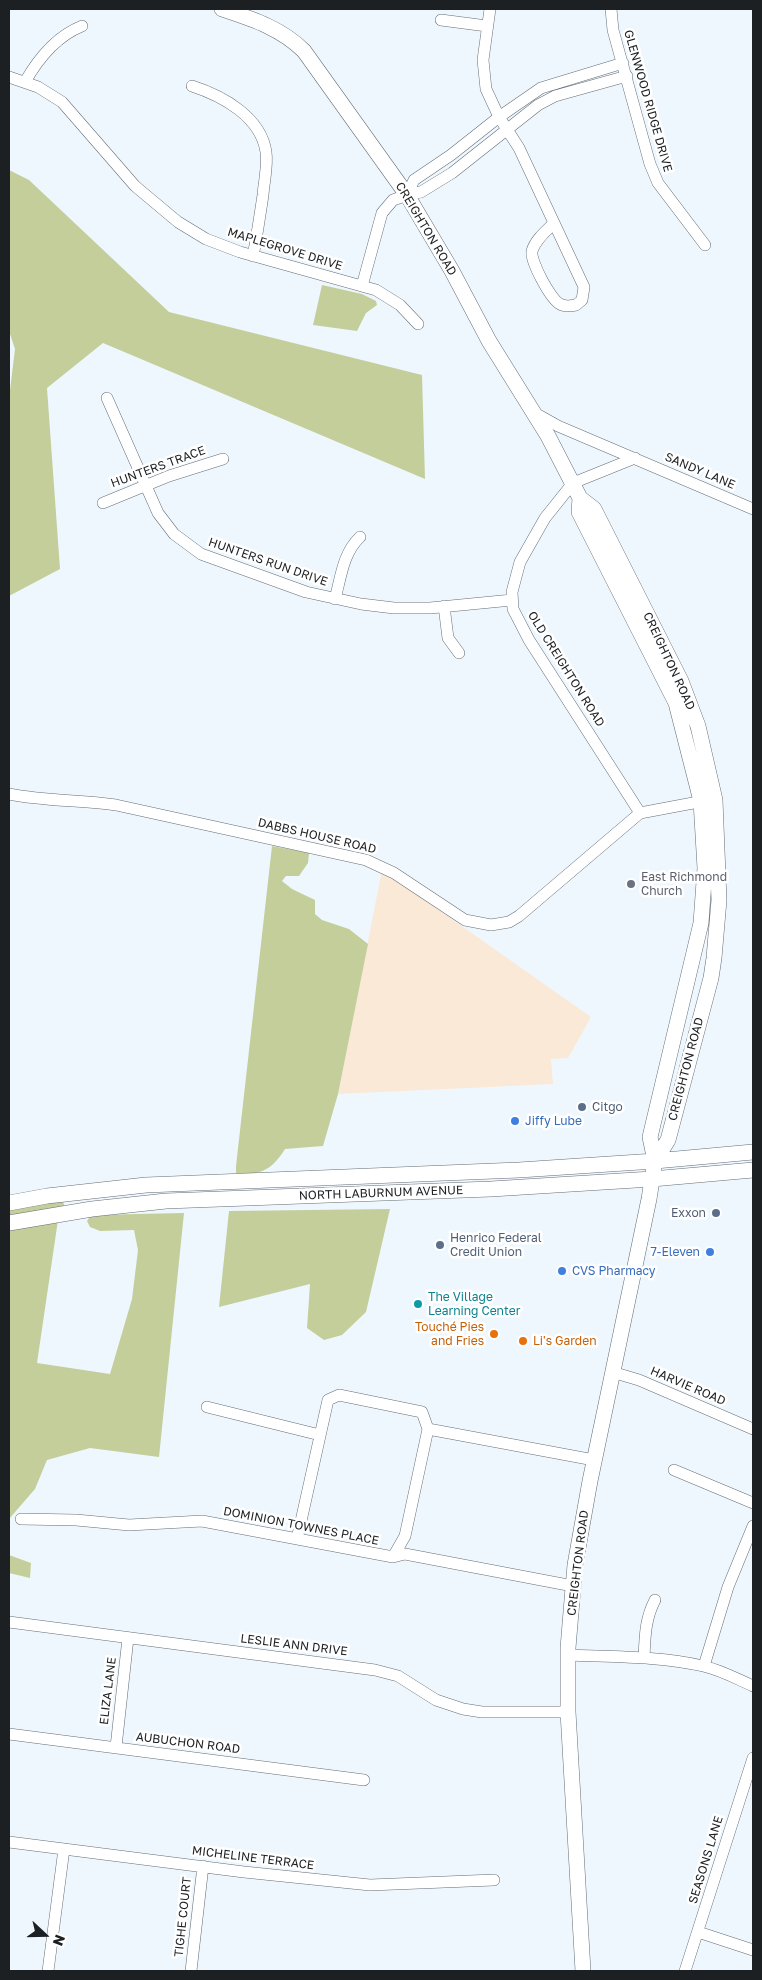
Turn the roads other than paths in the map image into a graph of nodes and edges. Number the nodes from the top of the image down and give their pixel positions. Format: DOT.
graph roads {
  1 [pos="222,9"];
  2 [pos="490,9"];
  3 [pos="611,9"];
  4 [pos="441,20"];
  5 [pos="82,26"];
  6 [pos="487,26"];
  7 [pos="623,62"];
  8 [pos="627,76"];
  9 [pos="9,77"];
  10 [pos="25,82"];
  11 [pos="192,86"];
  12 [pos="499,117"];
  13 [pos="508,129"];
  14 [pos="407,195"];
  15 [pos="554,223"];
  16 [pos="705,244"];
  17 [pos="253,256"];
  18 [pos="362,286"];
  19 [pos="418,324"];
  20 [pos="106,398"];
  21 [pos="531,411"];
  22 [pos="635,458"];
  23 [pos="223,459"];
  24 [pos="572,483"];
  25 [pos="144,486"];
  26 [pos="102,503"];
  27 [pos="753,509"];
  28 [pos="360,537"];
  29 [pos="335,599"];
  30 [pos="512,600"];
  31 [pos="444,606"];
  32 [pos="458,653"];
  33 [pos="9,794"];
  34 [pos="708,800"];
  35 [pos="640,813"];
  36 [pos="753,1152"];
  37 [pos="655,1161"];
  38 [pos="753,1170"];
  39 [pos="652,1179"];
  40 [pos="9,1203"];
  41 [pos="9,1222"];
  42 [pos="612,1372"];
  43 [pos="207,1407"];
  44 [pos="428,1429"];
  45 [pos="753,1429"];
  46 [pos="320,1435"];
  47 [pos="594,1460"];
  48 [pos="674,1470"];
  49 [pos="753,1504"];
  50 [pos="21,1520"];
  51 [pos="753,1526"];
  52 [pos="297,1539"];
  53 [pos="393,1557"];
  54 [pos="573,1586"];
  55 [pos="655,1600"];
  56 [pos="9,1622"];
  57 [pos="128,1638"];
  58 [pos="568,1655"];
  59 [pos="644,1658"];
  60 [pos="704,1666"];
  61 [pos="753,1686"];
  62 [pos="568,1712"];
  63 [pos="9,1734"];
  64 [pos="116,1747"];
  65 [pos="753,1758"];
  66 [pos="364,1780"];
  67 [pos="9,1842"];
  68 [pos="64,1849"];
  69 [pos="203,1866"];
  70 [pos="494,1880"];
  71 [pos="698,1932"];
  72 [pos="753,1950"];
  73 [pos="48,1971"];
  74 [pos="191,1971"];
  75 [pos="583,1971"];
  76 [pos="685,1971"];
  1 -- 14 [label="main road, CREIGHTON ROAD"];
  2 -- 6 [label="street"];
  3 -- 7 [label="street, GLENWOOD RIDGE DRIVE"];
  4 -- 6 [label="street"];
  5 -- 10 [label="street"];
  6 -- 12 [label="street"];
  7 -- 8 [label="street, GLENWOOD RIDGE DRIVE"];
  7 -- 12 [label="street"];
  8 -- 13 [label="street"];
  8 -- 16 [label="street, GLENWOOD RIDGE DRIVE"];
  9 -- 10 [label="street, MAPLEGROVE DRIVE"];
  10 -- 17 [label="street, MAPLEGROVE DRIVE"];
  11 -- 17 [label="street"];
  12 -- 13 [label="street"];
  12 -- 14 [label="street"];
  13 -- 14 [label="street"];
  13 -- 15 [label="street"];
  14 -- 18 [label="street"];
  14 -- 21 [label="main road, CREIGHTON ROAD"];
  15 -- 15 [label="street"];
  17 -- 18 [label="street, MAPLEGROVE DRIVE"];
  18 -- 19 [label="street, MAPLEGROVE DRIVE"];
  20 -- 25 [label="street, HUNTERS RUN DRIVE"];
  21 -- 22 [label="street, SANDY LANE"];
  21 -- 24 [label="main road, CREIGHTON ROAD"];
  22 -- 24 [label="street"];
  22 -- 27 [label="street, SANDY LANE"];
  23 -- 25 [label="street, HUNTERS TRACE"];
  24 -- 30 [label="street, OLD CREIGHTON ROAD"];
  24 -- 34 [label="main road, CREIGHTON ROAD"];
  25 -- 26 [label="street, HUNTERS TRACE"];
  25 -- 29 [label="street, HUNTERS RUN DRIVE"];
  28 -- 29 [label="street"];
  29 -- 31 [label="street, HUNTERS RUN DRIVE"];
  30 -- 31 [label="street, HUNTERS RUN DRIVE"];
  30 -- 35 [label="street, OLD CREIGHTON ROAD"];
  31 -- 32 [label="street"];
  33 -- 35 [label="street, DABBS HOUSE ROAD"];
  34 -- 35 [label="street, DABBS HOUSE ROAD"];
  34 -- 37 [label="main road, CREIGHTON ROAD"];
  34 -- 37 [label="main road, CREIGHTON ROAD"];
  36 -- 37 [label="main road, NORTH LABURNUM AVENUE"];
  37 -- 39 [label="main road, CREIGHTON ROAD"];
  37 -- 40 [label="main road, NORTH LABURNUM AVENUE"];
  38 -- 39 [label="main road, NORTH LABURNUM AVENUE"];
  39 -- 41 [label="main road, NORTH LABURNUM AVENUE"];
  39 -- 42 [label="main road, CREIGHTON ROAD"];
  42 -- 45 [label="street, HARVIE ROAD"];
  42 -- 47 [label="main road, CREIGHTON ROAD"];
  43 -- 46 [label="street"];
  44 -- 46 [label="street"];
  44 -- 47 [label="street"];
  44 -- 53 [label="street"];
  46 -- 52 [label="street"];
  47 -- 54 [label="main road, CREIGHTON ROAD"];
  48 -- 49 [label="street"];
  50 -- 52 [label="street, DOMINION TOWNES PLACE"];
  51 -- 60 [label="street"];
  52 -- 53 [label="street, DOMINION TOWNES PLACE"];
  53 -- 54 [label="street, DOMINION TOWNES PLACE"];
  54 -- 58 [label="main road, CREIGHTON ROAD"];
  55 -- 59 [label="street"];
  56 -- 57 [label="street, LESLIE ANN DRIVE"];
  57 -- 62 [label="street, LESLIE ANN DRIVE"];
  57 -- 64 [label="street, ELIZA LANE"];
  58 -- 59 [label="street"];
  58 -- 62 [label="main road, CREIGHTON ROAD"];
  59 -- 60 [label="street"];
  60 -- 61 [label="street"];
  62 -- 75 [label="main road, CREIGHTON ROAD"];
  63 -- 64 [label="street, AUBUCHON ROAD"];
  64 -- 66 [label="street, AUBUCHON ROAD"];
  65 -- 71 [label="street, SEASONS LANE"];
  67 -- 68 [label="street, MICHELINE TERRACE"];
  68 -- 69 [label="street, MICHELINE TERRACE"];
  68 -- 73 [label="street"];
  69 -- 70 [label="street, MICHELINE TERRACE"];
  69 -- 74 [label="street, TIGHE COURT"];
  71 -- 72 [label="street"];
  71 -- 76 [label="street, SEASONS LANE"];
}
